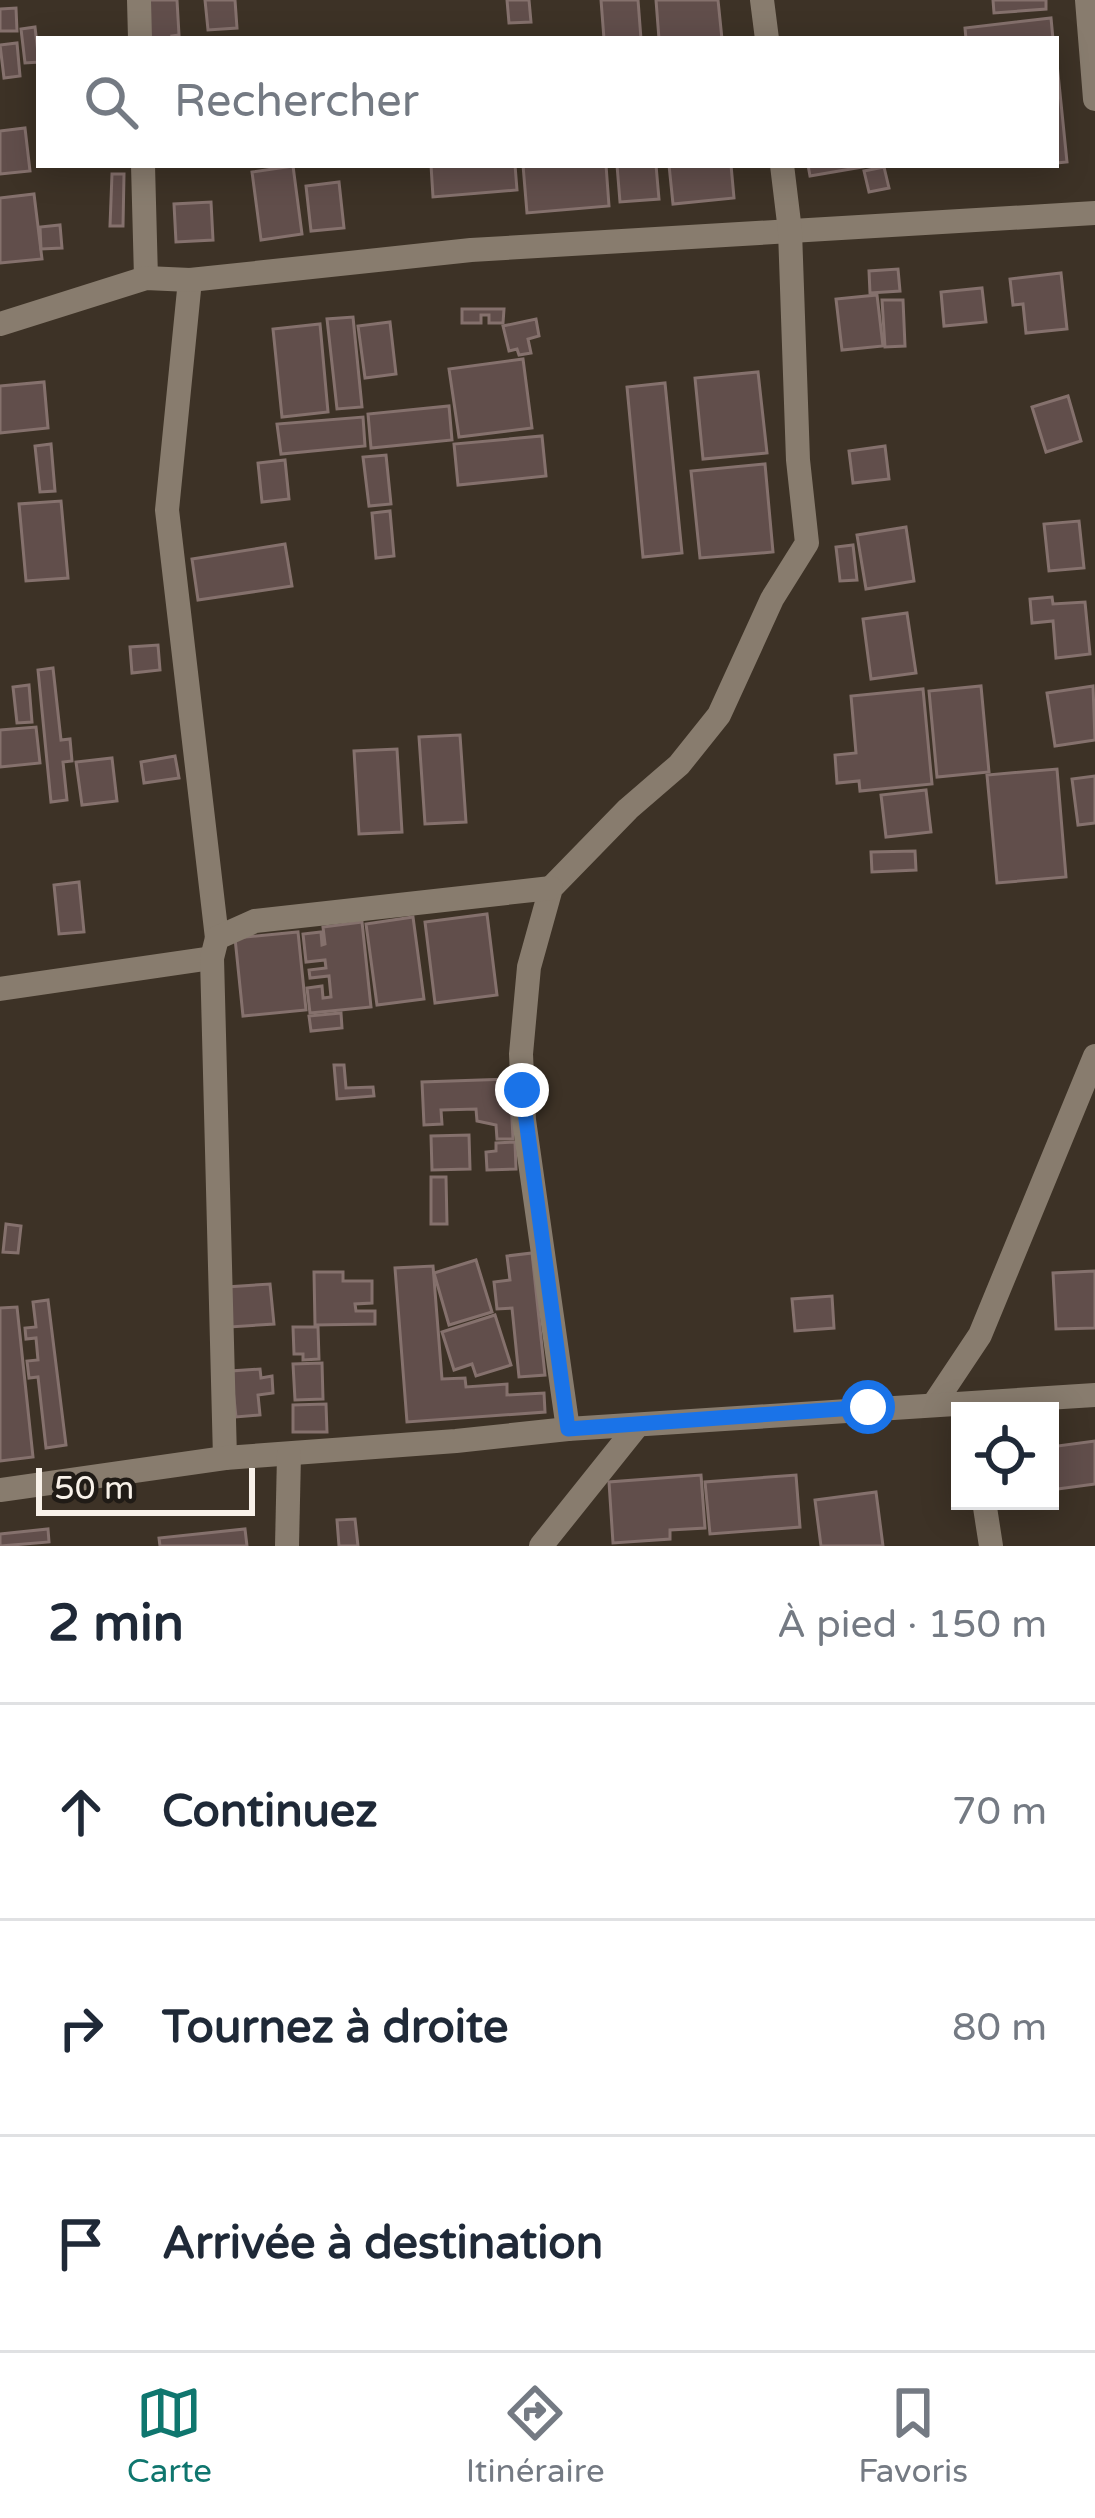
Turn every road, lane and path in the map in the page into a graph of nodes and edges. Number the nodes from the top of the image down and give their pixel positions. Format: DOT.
graph roads {
  1 [pos="139,0"];
  2 [pos="762,0"];
  3 [pos="1087,0"];
  4 [pos="140,36"];
  5 [pos="767,36"];
  6 [pos="1095,99"];
  7 [pos="143,168"];
  8 [pos="782,168"];
  9 [pos="1095,212"];
  10 [pos="790,231"];
  11 [pos="146,278"];
  12 [pos="190,280"];
  13 [pos="0,324"];
  14 [pos="551,888"];
  15 [pos="215,948"];
  16 [pos="0,989"];
  17 [pos="1095,1056"];
  18 [pos="1095,1395"];
  19 [pos="1017,1402"];
  20 [pos="934,1404"];
  21 [pos="951,1405"];
  22 [pos="637,1426"];
  23 [pos="568,1429"];
  24 [pos="289,1455"];
  25 [pos="225,1459"];
  26 [pos="0,1490"];
  27 [pos="985,1510"];
  28 [pos="287,1546"];
  29 [pos="541,1546"];
  30 [pos="991,1546"];
  1 -- 4 [label="street"];
  2 -- 5 [label="street"];
  3 -- 6 [label="street"];
  7 -- 11 [label="street"];
  8 -- 10 [label="street"];
  9 -- 10 [label="street"];
  10 -- 12 [label="street"];
  10 -- 14 [label="street"];
  11 -- 12 [label="street"];
  11 -- 13 [label="street"];
  12 -- 15 [label="street"];
  14 -- 15 [label="street"];
  14 -- 23 [label="street"];
  15 -- 16 [label="street"];
  15 -- 25 [label="street"];
  17 -- 20 [label="street"];
  18 -- 19 [label="street"];
  20 -- 21 [label="street"];
  20 -- 22 [label="street"];
  22 -- 23 [label="street"];
  22 -- 29 [label="street"];
  23 -- 24 [label="street"];
  24 -- 25 [label="street"];
  24 -- 28 [label="street"];
  25 -- 26 [label="street"];
  27 -- 30 [label="street"];
}
